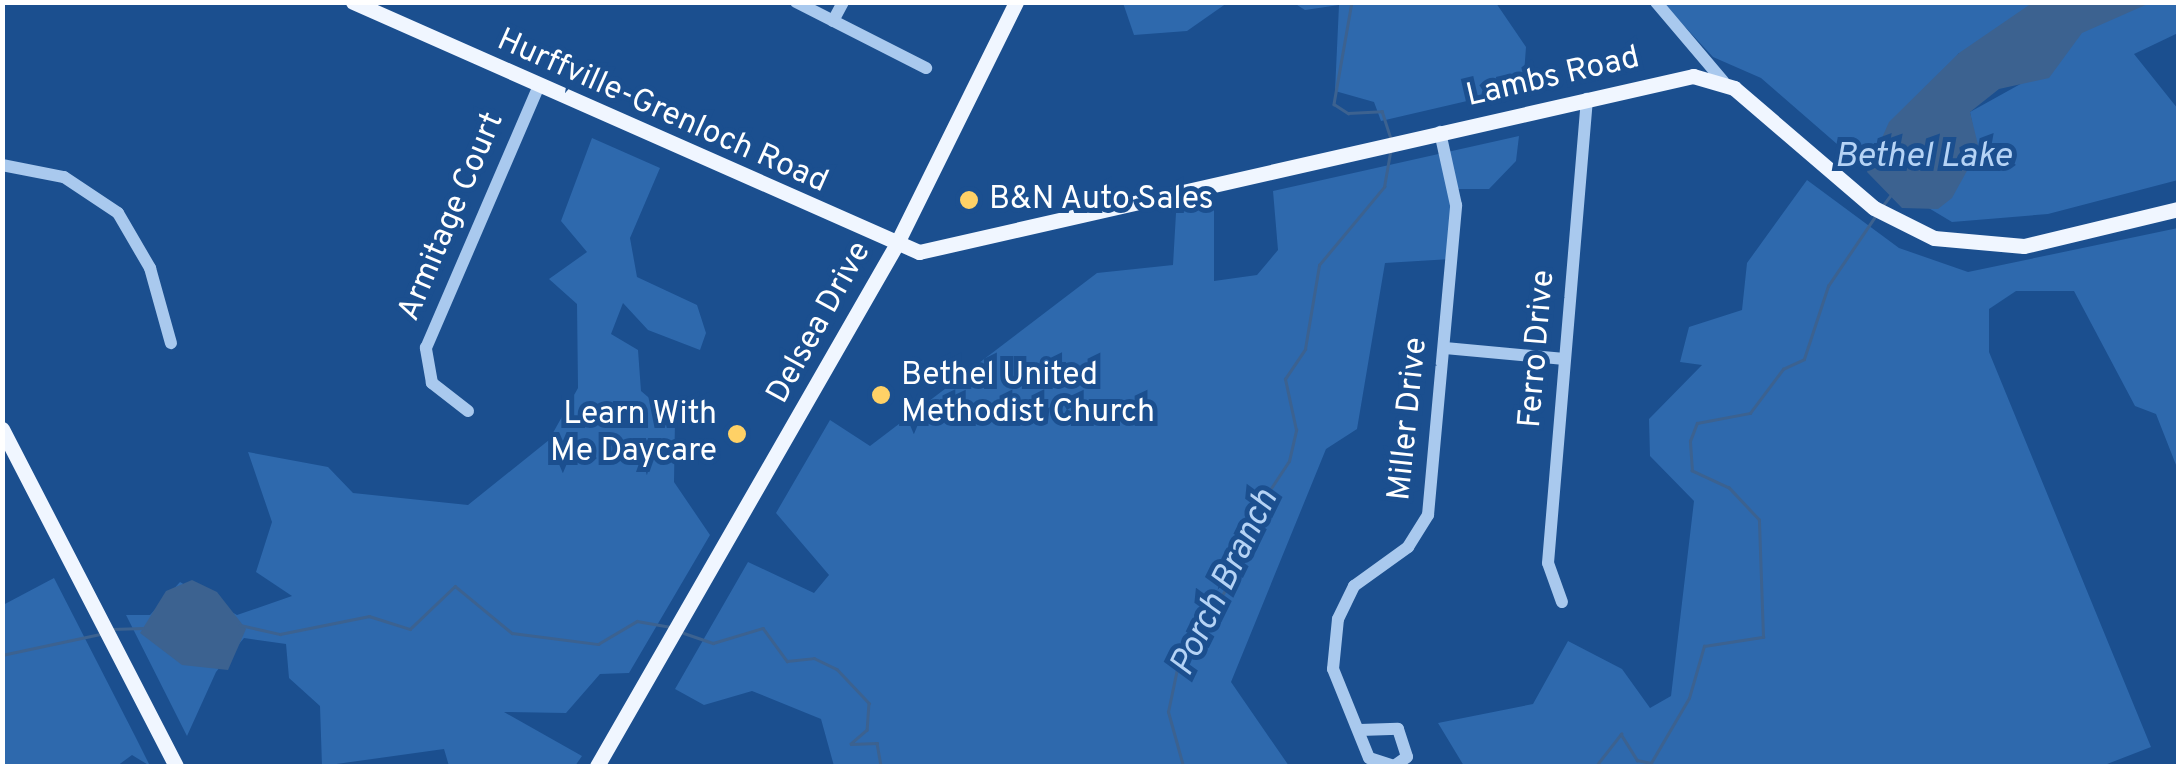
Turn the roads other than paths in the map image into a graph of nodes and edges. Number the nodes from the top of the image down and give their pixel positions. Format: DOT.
graph roads {
  1 [pos="353,2"];
  2 [pos="796,2"];
  3 [pos="843,2"];
  4 [pos="1016,2"];
  5 [pos="1656,2"];
  6 [pos="834,21"];
  7 [pos="926,68"];
  8 [pos="1723,81"];
  9 [pos="539,86"];
  10 [pos="1587,98"];
  11 [pos="1440,132"];
  12 [pos="2,166"];
  13 [pos="2178,208"];
  14 [pos="894,247"];
  15 [pos="171,344"];
  16 [pos="1445,348"];
  17 [pos="1564,358"];
  18 [pos="468,412"];
  19 [pos="2,430"];
  20 [pos="1562,602"];
  21 [pos="1360,730"];
  22 [pos="176,766"];
  23 [pos="597,766"];
  1 -- 9 [label="main road, Hurffville-Grenloch Road"];
  2 -- 6 [label="street"];
  3 -- 6 [label="street"];
  4 -- 14 [label="main road, Delsea Drive"];
  5 -- 8 [label="street"];
  6 -- 7 [label="street"];
  8 -- 10 [label="main road, Lambs Road"];
  8 -- 13 [label="main road"];
  9 -- 14 [label="main road, Hurffville-Grenloch Road"];
  9 -- 18 [label="street, Armitage Court"];
  10 -- 11 [label="main road, Lambs Road"];
  10 -- 17 [label="street, Ferro Drive"];
  11 -- 14 [label="main road, Lambs Road"];
  11 -- 16 [label="street, Miller Drive"];
  12 -- 15 [label="street"];
  14 -- 23 [label="main road, Delsea Drive"];
  16 -- 17 [label="street"];
  16 -- 21 [label="street, Miller Drive"];
  17 -- 20 [label="street, Ferro Drive"];
  19 -- 22 [label="main road"];
}
